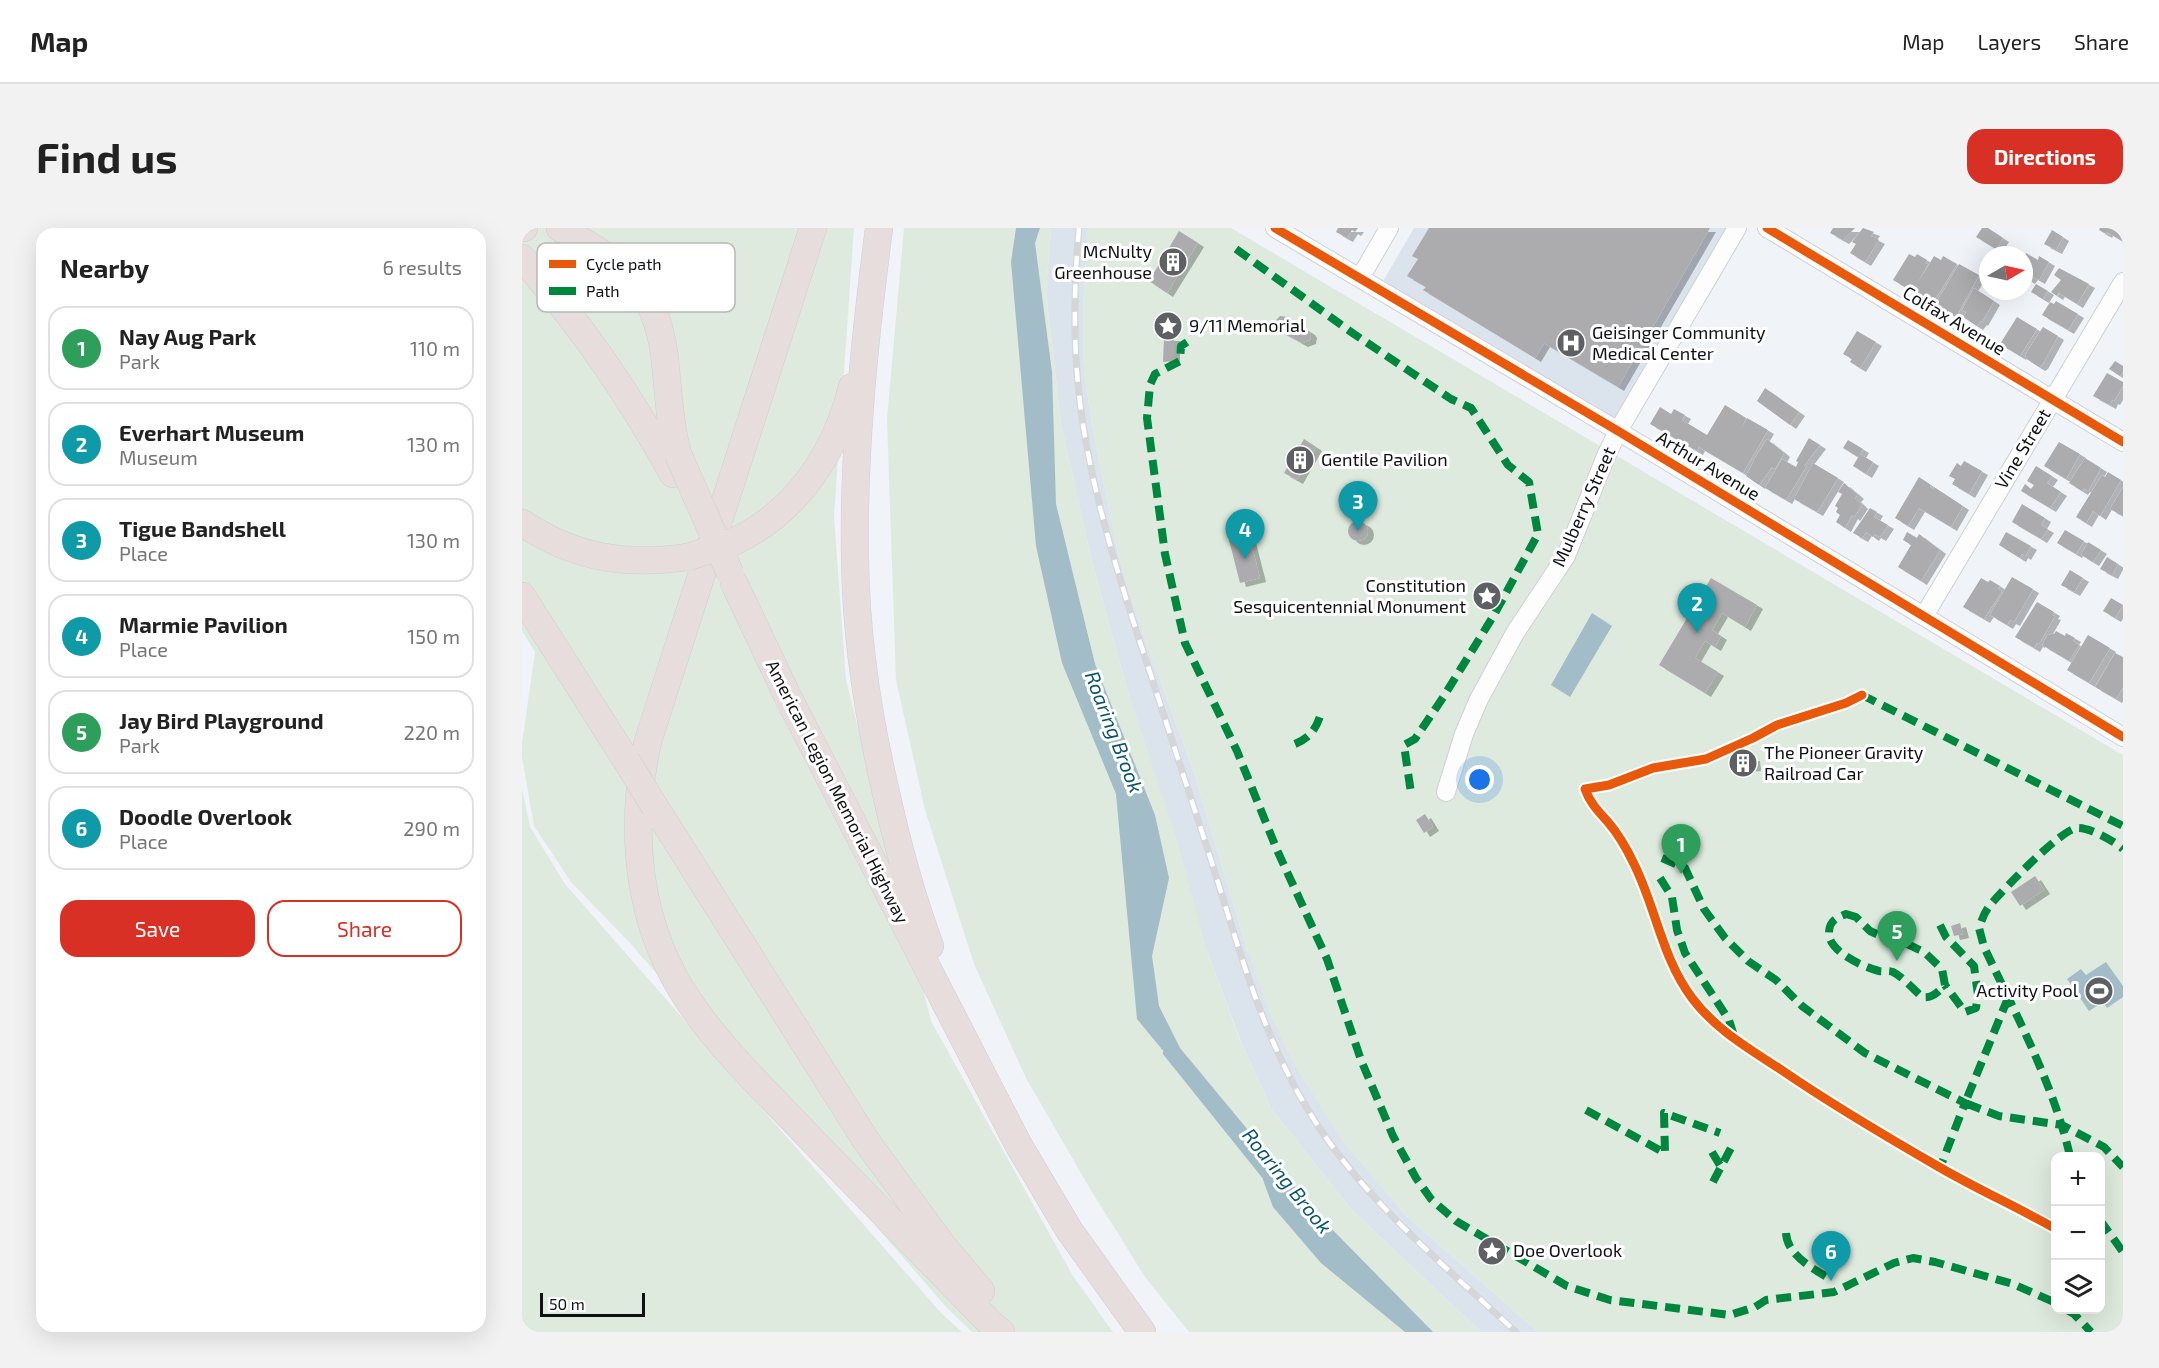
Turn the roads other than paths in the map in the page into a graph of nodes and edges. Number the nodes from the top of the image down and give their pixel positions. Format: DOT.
graph roads {
  1 [pos="560,228"];
  2 [pos="813,228"];
  3 [pos="879,228"];
  4 [pos="1275,228"];
  5 [pos="1389,228"];
  6 [pos="1737,228"];
  7 [pos="1767,228"];
  8 [pos="586,243"];
  9 [pos="522,258"];
  10 [pos="537,275"];
  11 [pos="1360,278"];
  12 [pos="2123,282"];
  13 [pos="566,312"];
  14 [pos="654,312"];
  15 [pos="866,333"];
  16 [pos="2052,400"];
  17 [pos="1618,431"];
  18 [pos="2123,442"];
  19 [pos="676,464"];
  20 [pos="522,523"];
  21 [pos="522,596"];
  22 [pos="1924,616"];
  23 [pos="2123,737"];
  24 [pos="1446,792"];
  25 [pos="970,1054"];
  26 [pos="1000,1332"];
  27 [pos="1019,1332"];
  28 [pos="1142,1332"];
  1 -- 8 [label="highway"];
  2 -- 26 [label="highway"];
  3 -- 15 [label="highway"];
  4 -- 11 [label="street, Arthur Avenue"];
  5 -- 11 [label="street"];
  6 -- 17 [label="street, Mulberry Street"];
  7 -- 16 [label="street, Colfax Avenue"];
  9 -- 10 [label="highway, American Legion Memorial Highway"];
  11 -- 17 [label="street, Arthur Avenue"];
  12 -- 16 [label="street, Vine Street"];
  13 -- 19 [label="highway, American Legion Memorial Highway"];
  14 -- 19 [label="highway"];
  15 -- 20 [label="highway, bridge"];
  15 -- 25 [label="highway"];
  16 -- 18 [label="street, Colfax Avenue"];
  16 -- 22 [label="street, Vine Street"];
  17 -- 22 [label="street, Arthur Avenue"];
  17 -- 24 [label="street, Mulberry Street"];
  19 -- 25 [label="highway, American Legion Memorial Highway, bridge"];
  21 -- 27 [label="highway, bridge"];
  22 -- 23 [label="street, Arthur Avenue"];
  25 -- 28 [label="highway, American Legion Memorial Highway"];
}
